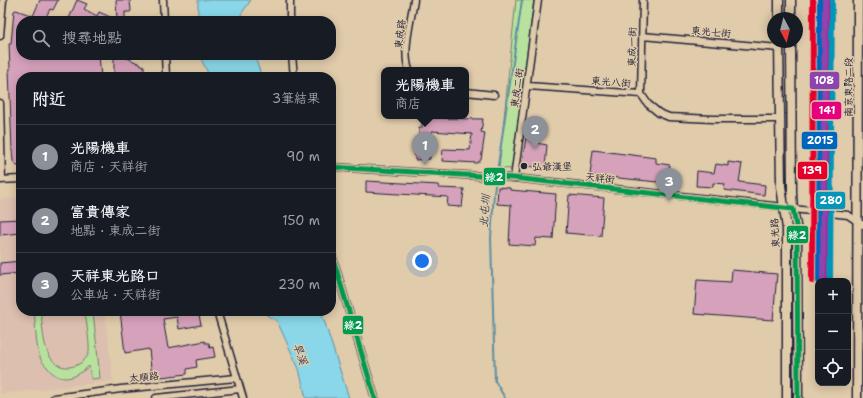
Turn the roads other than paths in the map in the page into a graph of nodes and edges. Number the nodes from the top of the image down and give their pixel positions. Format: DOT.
graph roads {
  1 [pos="3,0"];
  2 [pos="163,0"];
  3 [pos="290,0"];
  4 [pos="414,0"];
  5 [pos="538,0"];
  6 [pos="643,0"];
  7 [pos="779,0"];
  8 [pos="791,0"];
  9 [pos="858,0"];
  10 [pos="779,12"];
  11 [pos="791,12"];
  12 [pos="164,16"];
  13 [pos="290,16"];
  14 [pos="0,36"];
  15 [pos="642,36"];
  16 [pos="861,41"];
  17 [pos="767,44"];
  18 [pos="779,48"];
  19 [pos="791,48"];
  20 [pos="165,60"];
  21 [pos="292,60"];
  22 [pos="409,67"];
  23 [pos="166,72"];
  24 [pos="294,72"];
  25 [pos="528,86"];
  26 [pos="469,92"];
  27 [pos="641,94"];
  28 [pos="494,95"];
  29 [pos="0,103"];
  30 [pos="861,117"];
  31 [pos="779,119"];
  32 [pos="336,167"];
  33 [pos="514,178"];
  34 [pos="16,179"];
  35 [pos="1,180"];
  36 [pos="783,207"];
  37 [pos="793,209"];
  38 [pos="860,224"];
  39 [pos="336,269"];
  40 [pos="218,316"];
  41 [pos="236,378"];
  42 [pos="240,389"];
  43 [pos="859,393"];
  44 [pos="54,398"];
  45 [pos="156,398"];
  46 [pos="243,398"];
  47 [pos="375,398"];
  48 [pos="787,398"];
  49 [pos="798,398"];
  1 -- 14 [label="street"];
  2 -- 12 [label="street"];
  3 -- 13 [label="street"];
  4 -- 22 [label="street, 東成路"];
  5 -- 25 [label="street, 東成二街"];
  6 -- 15 [label="street, 東成一街"];
  7 -- 10 [label="street"];
  8 -- 11 [label="street"];
  9 -- 16 [label="street, 南京東路二段"];
  15 -- 17 [label="street, 東光七街"];
  15 -- 27 [label="street, 東成一街"];
  16 -- 30 [label="street, 南京東路二段"];
  18 -- 31 [label="street, 東光路"];
  19 -- 37 [label="street, 東光路"];
  20 -- 23 [label="street"];
  21 -- 24 [label="street"];
  25 -- 27 [label="street, 東光八街"];
  25 -- 33 [label="street, 東成二街"];
  26 -- 28 [label="street"];
  27 -- 31 [label="street, 東光八街"];
  29 -- 35 [label="street"];
  30 -- 38 [label="street, 南京東路二段"];
  31 -- 36 [label="street, 東光路"];
  32 -- 33 [label="street, 天祥街"];
  33 -- 36 [label="street, 天祥街"];
  34 -- 35 [label="street"];
  36 -- 37 [label="street, 天祥街"];
  36 -- 48 [label="street, 東光路"];
  37 -- 38 [label="street, 天祥街"];
  37 -- 49 [label="street, 東光路"];
  38 -- 43 [label="street, 南京東路二段"];
  39 -- 47 [label="street"];
  40 -- 41 [label="street"];
  41 -- 42 [label="street"];
  41 -- 44 [label="street, 太順路"];
  42 -- 45 [label="street"];
  42 -- 46 [label="street"];
}
